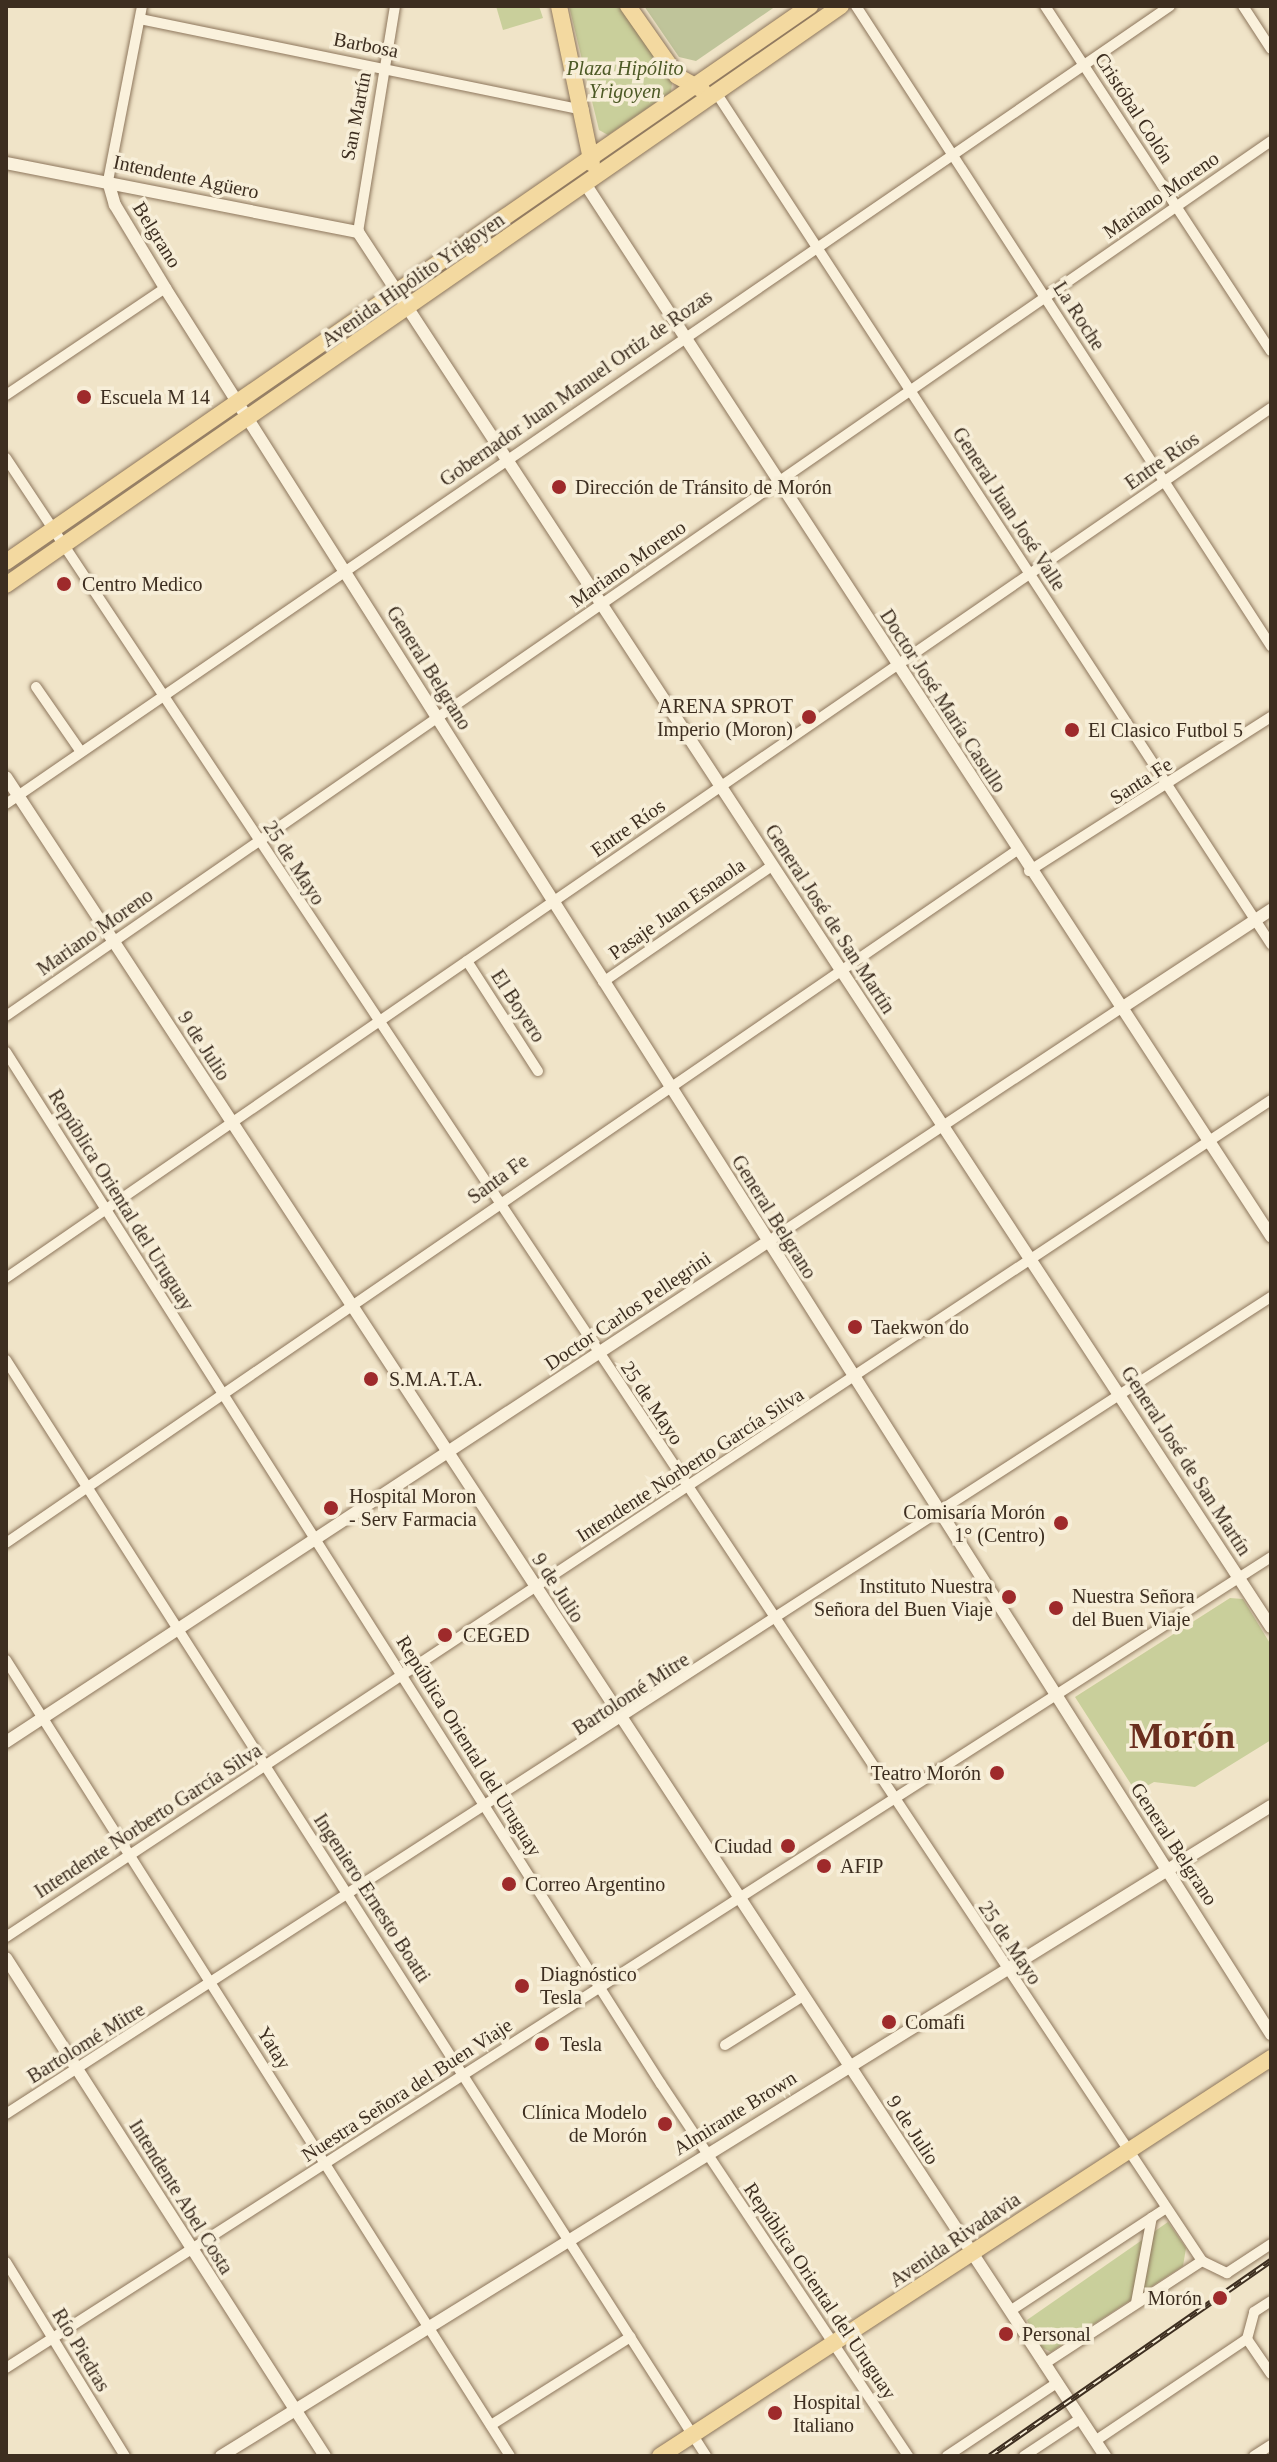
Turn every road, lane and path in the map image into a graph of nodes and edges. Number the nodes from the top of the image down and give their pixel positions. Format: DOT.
graph roads {
  1 [pos="142,6"];
  2 [pos="395,6"];
  3 [pos="559,6"];
  4 [pos="628,6"];
  5 [pos="810,6"];
  6 [pos="841,6"];
  7 [pos="856,6"];
  8 [pos="1045,6"];
  9 [pos="1170,6"];
  10 [pos="1243,6"];
  11 [pos="140,19"];
  12 [pos="1271,49"];
  13 [pos="1084,65"];
  14 [pos="384,66"];
  15 [pos="694,87"];
  16 [pos="717,94"];
  17 [pos="584,110"];
  18 [pos="1271,141"];
  19 [pos="595,154"];
  20 [pos="952,155"];
  21 [pos="6,163"];
  22 [pos="108,181"];
  23 [pos="586,185"];
  24 [pos="1177,206"];
  25 [pos="358,232"];
  26 [pos="816,245"];
  27 [pos="165,288"];
  28 [pos="398,292"];
  29 [pos="1046,297"];
  30 [pos="409,307"];
  31 [pos="682,336"];
  32 [pos="1271,351"];
  33 [pos="910,391"];
  34 [pos="6,395"];
  35 [pos="239,402"];
  36 [pos="1271,408"];
  37 [pos="249,417"];
  38 [pos="506,457"];
  39 [pos="6,458"];
  40 [pos="1165,481"];
  41 [pos="778,482"];
  42 [pos="53,530"];
  43 [pos="63,546"];
  44 [pos="6,562"];
  45 [pos="343,571"];
  46 [pos="1029,574"];
  47 [pos="6,585"];
  48 [pos="601,605"];
  49 [pos="1271,646"];
  50 [pos="896,666"];
  51 [pos="36,687"];
  52 [pos="164,694"];
  53 [pos="1271,717"];
  54 [pos="437,718"];
  55 [pos="81,752"];
  56 [pos="6,777"];
  57 [pos="1167,785"];
  58 [pos="720,787"];
  59 [pos="18,796"];
  60 [pos="6,804"];
  61 [pos="258,842"];
  62 [pos="1016,851"];
  63 [pos="772,866"];
  64 [pos="1029,871"];
  65 [pos="552,902"];
  66 [pos="1271,910"];
  67 [pos="1255,921"];
  68 [pos="113,942"];
  69 [pos="1271,944"];
  70 [pos="467,961"];
  71 [pos="837,968"];
  72 [pos="603,982"];
  73 [pos="1120,1009"];
  74 [pos="6,1016"];
  75 [pos="378,1022"];
  76 [pos="6,1052"];
  77 [pos="538,1071"];
  78 [pos="667,1083"];
  79 [pos="1271,1100"];
  80 [pos="231,1123"];
  81 [pos="942,1126"];
  82 [pos="1209,1141"];
  83 [pos="499,1202"];
  84 [pos="106,1209"];
  85 [pos="1271,1236"];
  86 [pos="766,1243"];
  87 [pos="1030,1260"];
  88 [pos="6,1278"];
  89 [pos="1271,1297"];
  90 [pos="350,1304"];
  91 [pos="599,1355"];
  92 [pos="6,1360"];
  93 [pos="855,1379"];
  94 [pos="222,1392"];
  95 [pos="1121,1397"];
  96 [pos="448,1454"];
  97 [pos="87,1486"];
  98 [pos="687,1488"];
  99 [pos="939,1513"];
  100 [pos="317,1539"];
  101 [pos="6,1543"];
  102 [pos="1271,1557"];
  103 [pos="1239,1578"];
  104 [pos="534,1588"];
  105 [pos="776,1622"];
  106 [pos="1271,1627"];
  107 [pos="179,1629"];
  108 [pos="6,1660"];
  109 [pos="403,1675"];
  110 [pos="1055,1697"];
  111 [pos="43,1718"];
  112 [pos="622,1722"];
  113 [pos="6,1742"];
  114 [pos="266,1766"];
  115 [pos="895,1800"];
  116 [pos="1271,1806"];
  117 [pos="487,1807"];
  118 [pos="131,1855"];
  119 [pos="1167,1869"];
  120 [pos="350,1897"];
  121 [pos="739,1899"];
  122 [pos="6,1937"];
  123 [pos="6,1958"];
  124 [pos="1006,1968"];
  125 [pos="214,1984"];
  126 [pos="601,1987"];
  127 [pos="803,1996"];
  128 [pos="1271,2034"];
  129 [pos="725,2045"];
  130 [pos="1271,2058"];
  131 [pos="847,2066"];
  132 [pos="77,2070"];
  133 [pos="464,2075"];
  134 [pos="6,2114"];
  135 [pos="1127,2150"];
  136 [pos="707,2154"];
  137 [pos="325,2164"];
  138 [pos="1166,2208"];
  139 [pos="1152,2217"];
  140 [pos="568,2239"];
  141 [pos="1271,2244"];
  142 [pos="190,2250"];
  143 [pos="971,2255"];
  144 [pos="1202,2261"];
  145 [pos="6,2262"];
  146 [pos="1271,2301"];
  147 [pos="1136,2303"];
  148 [pos="1010,2311"];
  149 [pos="429,2328"];
  150 [pos="630,2337"];
  151 [pos="53,2338"];
  152 [pos="1247,2339"];
  153 [pos="833,2344"];
  154 [pos="1044,2364"];
  155 [pos="6,2368"];
  156 [pos="1271,2374"];
  157 [pos="1057,2383"];
  158 [pos="294,2410"];
  159 [pos="1080,2419"];
  160 [pos="491,2425"];
  161 [pos="693,2435"];
  162 [pos="1095,2441"];
  163 [pos="1271,2445"];
  164 [pos="125,2456"];
  165 [pos="221,2456"];
  166 [pos="325,2456"];
  167 [pos="510,2456"];
  168 [pos="660,2456"];
  169 [pos="706,2456"];
  170 [pos="908,2456"];
  171 [pos="947,2456"];
  172 [pos="1024,2456"];
  173 [pos="1105,2456"];
  174 [pos="1254,2456"];
  1 -- 11 [label="street"];
  2 -- 14 [label="street, San Martín"];
  3 -- 17 [label="main road"];
  4 -- 15 [label="main road"];
  5 -- 15 [label="main road, Avenida Hipólito Yrigoyen"];
  6 -- 16 [label="main road, Avenida Hipólito Yrigoyen"];
  7 -- 20 [label="street, La Roche"];
  8 -- 13 [label="street, Cristóbal Colón"];
  9 -- 13 [label="street, Gobernador Juan Manuel Ortiz de Rozas"];
  10 -- 12 [label="street"];
  11 -- 14 [label="street, Barbosa"];
  11 -- 22 [label="street"];
  13 -- 20 [label="street, Gobernador Juan Manuel Ortiz de Rozas"];
  13 -- 24 [label="street, Cristóbal Colón"];
  14 -- 17 [label="street, Barbosa"];
  14 -- 25 [label="street, San Martín"];
  15 -- 16 [label="main road"];
  15 -- 19 [label="main road, Avenida Hipólito Yrigoyen"];
  16 -- 23 [label="main road, Avenida Hipólito Yrigoyen"];
  16 -- 26 [label="street, General Juan José Valle"];
  17 -- 19 [label="main road"];
  18 -- 24 [label="street, Mariano Moreno"];
  19 -- 23 [label="main road"];
  19 -- 28 [label="main road, Avenida Hipólito Yrigoyen"];
  20 -- 26 [label="street, Gobernador Juan Manuel Ortiz de Rozas"];
  20 -- 29 [label="street, La Roche"];
  21 -- 22 [label="street, Intendente Agüero"];
  22 -- 25 [label="street, Intendente Agüero"];
  22 -- 27 [label="street, Belgrano"];
  23 -- 30 [label="main road, Avenida Hipólito Yrigoyen"];
  23 -- 31 [label="street, Doctor José María Casullo"];
  24 -- 29 [label="street, Mariano Moreno"];
  24 -- 32 [label="street, Cristóbal Colón"];
  25 -- 28 [label="street, General José de San Martín"];
  26 -- 31 [label="street, Gobernador Juan Manuel Ortiz de Rozas"];
  26 -- 33 [label="street, General Juan José Valle"];
  27 -- 34 [label="street"];
  27 -- 35 [label="street, Belgrano"];
  28 -- 30 [label="street, General José de San Martín"];
  28 -- 35 [label="main road, Avenida Hipólito Yrigoyen"];
  29 -- 33 [label="street, Mariano Moreno"];
  29 -- 40 [label="street, La Roche"];
  30 -- 37 [label="main road, Avenida Hipólito Yrigoyen"];
  30 -- 38 [label="street, General José de San Martín"];
  31 -- 38 [label="street, Gobernador Juan Manuel Ortiz de Rozas"];
  31 -- 41 [label="street, Doctor José María Casullo"];
  33 -- 41 [label="street, Mariano Moreno"];
  33 -- 46 [label="street, General Juan José Valle"];
  35 -- 37 [label="street, Belgrano"];
  35 -- 42 [label="main road, Avenida Hipólito Yrigoyen"];
  36 -- 40 [label="street, Entre Ríos"];
  37 -- 43 [label="main road, Avenida Hipólito Yrigoyen"];
  37 -- 45 [label="street, General Belgrano"];
  38 -- 45 [label="street, Gobernador Juan Manuel Ortiz de Rozas"];
  38 -- 48 [label="street, General José de San Martín"];
  39 -- 42 [label="street, 25 de Mayo"];
  40 -- 46 [label="street, Entre Ríos"];
  40 -- 49 [label="street, La Roche"];
  41 -- 48 [label="street, Mariano Moreno"];
  41 -- 50 [label="street, Doctor José María Casullo"];
  42 -- 43 [label="street, 25 de Mayo"];
  42 -- 44 [label="main road, Avenida Hipólito Yrigoyen"];
  43 -- 47 [label="main road, Avenida Hipólito Yrigoyen"];
  43 -- 52 [label="street, 25 de Mayo"];
  45 -- 52 [label="street, Gobernador Juan Manuel Ortiz de Rozas"];
  45 -- 54 [label="street, General Belgrano"];
  46 -- 50 [label="street, Entre Ríos"];
  46 -- 57 [label="street, General Juan José Valle"];
  48 -- 54 [label="street, Mariano Moreno"];
  48 -- 58 [label="street, General José de San Martín"];
  50 -- 58 [label="street, Entre Ríos"];
  50 -- 62 [label="street, Doctor José María Casullo"];
  51 -- 55 [label="street"];
  52 -- 55 [label="street, Gobernador Juan Manuel Ortiz de Rozas"];
  52 -- 61 [label="street, 25 de Mayo"];
  53 -- 57 [label="street, Santa Fe"];
  54 -- 61 [label="street, Mariano Moreno"];
  54 -- 65 [label="street, General Belgrano"];
  55 -- 59 [label="street, Gobernador Juan Manuel Ortiz de Rozas"];
  56 -- 59 [label="street, 9 de Julio"];
  57 -- 64 [label="street, Santa Fe"];
  57 -- 67 [label="street, General Juan José Valle"];
  58 -- 63 [label="street, General José de San Martín"];
  58 -- 65 [label="street, Entre Ríos"];
  59 -- 60 [label="street, Gobernador Juan Manuel Ortiz de Rozas"];
  59 -- 68 [label="street, 9 de Julio"];
  61 -- 68 [label="street, Mariano Moreno"];
  61 -- 75 [label="street, 25 de Mayo"];
  62 -- 64 [label="street, Doctor José María Casullo"];
  62 -- 71 [label="street, Santa Fe"];
  63 -- 71 [label="street, General José de San Martín"];
  63 -- 72 [label="street, Pasaje Juan Esnaola"];
  64 -- 73 [label="street, Doctor José María Casullo"];
  65 -- 70 [label="street, Entre Ríos"];
  65 -- 72 [label="street, General Belgrano"];
  66 -- 67 [label="street, Doctor Carlos Pellegrini"];
  67 -- 69 [label="street, General Juan José Valle"];
  67 -- 73 [label="street, Doctor Carlos Pellegrini"];
  68 -- 74 [label="street, Mariano Moreno"];
  68 -- 80 [label="street, 9 de Julio"];
  70 -- 75 [label="street, Entre Ríos"];
  70 -- 77 [label="street, El Boyero"];
  71 -- 78 [label="street, Santa Fe"];
  71 -- 81 [label="street, General José de San Martín"];
  72 -- 78 [label="street, General Belgrano"];
  73 -- 81 [label="street, Doctor Carlos Pellegrini"];
  73 -- 82 [label="street, Doctor José María Casullo"];
  75 -- 80 [label="street, Entre Ríos"];
  75 -- 83 [label="street, 25 de Mayo"];
  76 -- 84 [label="street, República Oriental del Uruguay"];
  78 -- 83 [label="street, Santa Fe"];
  78 -- 86 [label="street, General Belgrano"];
  79 -- 82 [label="street, Intendente Norberto García Silva"];
  80 -- 84 [label="street, Entre Ríos"];
  80 -- 90 [label="street, 9 de Julio"];
  81 -- 86 [label="street, Doctor Carlos Pellegrini"];
  81 -- 87 [label="street, General José de San Martín"];
  82 -- 85 [label="street, Doctor José María Casullo"];
  82 -- 87 [label="street, Intendente Norberto García Silva"];
  83 -- 90 [label="street, Santa Fe"];
  83 -- 91 [label="street, 25 de Mayo"];
  84 -- 88 [label="street, Entre Ríos"];
  84 -- 94 [label="street, República Oriental del Uruguay"];
  86 -- 91 [label="street, Doctor Carlos Pellegrini"];
  86 -- 93 [label="street, General Belgrano"];
  87 -- 93 [label="street, Intendente Norberto García Silva"];
  87 -- 95 [label="street, General José de San Martín"];
  89 -- 95 [label="street, Bartolomé Mitre"];
  90 -- 94 [label="street, Santa Fe"];
  90 -- 96 [label="street, 9 de Julio"];
  91 -- 96 [label="street, Doctor Carlos Pellegrini"];
  91 -- 98 [label="street, 25 de Mayo"];
  92 -- 97 [label="street, Ingeniero Ernesto Boatti"];
  93 -- 98 [label="street, Intendente Norberto García Silva"];
  93 -- 99 [label="street, General Belgrano"];
  94 -- 97 [label="street, Santa Fe"];
  94 -- 100 [label="street, República Oriental del Uruguay"];
  95 -- 99 [label="street, Bartolomé Mitre"];
  95 -- 103 [label="street, General José de San Martín"];
  96 -- 100 [label="street, Doctor Carlos Pellegrini"];
  96 -- 104 [label="street, 9 de Julio"];
  97 -- 101 [label="street, Santa Fe"];
  97 -- 107 [label="street, Ingeniero Ernesto Boatti"];
  98 -- 104 [label="street, Intendente Norberto García Silva"];
  98 -- 105 [label="street, 25 de Mayo"];
  99 -- 105 [label="street, Bartolomé Mitre"];
  99 -- 110 [label="street, General Belgrano"];
  100 -- 107 [label="street, Doctor Carlos Pellegrini"];
  100 -- 109 [label="street, República Oriental del Uruguay"];
  102 -- 103 [label="street, Nuestra Señora del Buen Viaje"];
  103 -- 106 [label="street, General José de San Martín"];
  103 -- 110 [label="street, Nuestra Señora del Buen Viaje"];
  104 -- 109 [label="street, Intendente Norberto García Silva"];
  104 -- 112 [label="street, 9 de Julio"];
  105 -- 112 [label="street, Bartolomé Mitre"];
  105 -- 115 [label="street, 25 de Mayo"];
  107 -- 111 [label="street, Doctor Carlos Pellegrini"];
  107 -- 114 [label="street, Ingeniero Ernesto Boatti"];
  108 -- 111 [label="street, Yatay"];
  109 -- 114 [label="street, Intendente Norberto García Silva"];
  109 -- 117 [label="street, República Oriental del Uruguay"];
  110 -- 115 [label="street, Nuestra Señora del Buen Viaje"];
  110 -- 119 [label="street, General Belgrano"];
  111 -- 113 [label="street, Doctor Carlos Pellegrini"];
  111 -- 118 [label="street, Yatay"];
  112 -- 117 [label="street, Bartolomé Mitre"];
  112 -- 121 [label="street, 9 de Julio"];
  114 -- 118 [label="street, Intendente Norberto García Silva"];
  114 -- 120 [label="street, Ingeniero Ernesto Boatti"];
  115 -- 121 [label="street, Nuestra Señora del Buen Viaje"];
  115 -- 124 [label="street, 25 de Mayo"];
  116 -- 119 [label="street, Almirante Brown"];
  117 -- 120 [label="street, Bartolomé Mitre"];
  117 -- 126 [label="street, República Oriental del Uruguay"];
  118 -- 122 [label="street, Intendente Norberto García Silva"];
  118 -- 125 [label="street, Yatay"];
  119 -- 124 [label="street, Almirante Brown"];
  119 -- 128 [label="street, General Belgrano"];
  120 -- 125 [label="street, Bartolomé Mitre"];
  120 -- 133 [label="street, Ingeniero Ernesto Boatti"];
  121 -- 126 [label="street, Nuestra Señora del Buen Viaje"];
  121 -- 127 [label="street, 9 de Julio"];
  123 -- 132 [label="street, Intendente Abel Costa"];
  124 -- 131 [label="street, Almirante Brown"];
  124 -- 135 [label="street, 25 de Mayo"];
  125 -- 132 [label="street, Bartolomé Mitre"];
  125 -- 137 [label="street, Yatay"];
  126 -- 133 [label="street, Nuestra Señora del Buen Viaje"];
  126 -- 136 [label="street, República Oriental del Uruguay"];
  127 -- 129 [label="street"];
  127 -- 131 [label="street, 9 de Julio"];
  130 -- 135 [label="main road, Avenida Rivadavia"];
  131 -- 136 [label="street, Almirante Brown"];
  131 -- 143 [label="street, 9 de Julio"];
  132 -- 134 [label="street, Bartolomé Mitre"];
  132 -- 142 [label="street, Intendente Abel Costa"];
  133 -- 137 [label="street, Nuestra Señora del Buen Viaje"];
  133 -- 140 [label="street, Ingeniero Ernesto Boatti"];
  135 -- 138 [label="street, 25 de Mayo"];
  135 -- 143 [label="main road, Avenida Rivadavia"];
  136 -- 140 [label="street, Almirante Brown"];
  136 -- 153 [label="street, República Oriental del Uruguay"];
  137 -- 142 [label="street, Nuestra Señora del Buen Viaje"];
  137 -- 149 [label="street, Yatay"];
  138 -- 139 [label="street"];
  138 -- 144 [label="street, 25 de Mayo"];
  139 -- 147 [label="street"];
  139 -- 148 [label="street"];
  140 -- 149 [label="street, Almirante Brown"];
  140 -- 150 [label="street, Ingeniero Ernesto Boatti"];
  141 -- 144 [label="street"];
  142 -- 151 [label="street, Nuestra Señora del Buen Viaje"];
  142 -- 158 [label="street, Intendente Abel Costa"];
  143 -- 148 [label="street, 9 de Julio"];
  143 -- 153 [label="main road, Avenida Rivadavia"];
  144 -- 147 [label="street"];
  145 -- 151 [label="street, Río Piedras"];
  146 -- 152 [label="street"];
  147 -- 154 [label="street"];
  148 -- 154 [label="street, 9 de Julio"];
  149 -- 158 [label="street, Almirante Brown"];
  149 -- 160 [label="street, Yatay"];
  150 -- 160 [label="street"];
  150 -- 161 [label="street, Ingeniero Ernesto Boatti"];
  151 -- 155 [label="street, Nuestra Señora del Buen Viaje"];
  151 -- 164 [label="street, Río Piedras"];
  152 -- 156 [label="street"];
  152 -- 162 [label="street"];
  153 -- 161 [label="main road, Avenida Rivadavia"];
  153 -- 170 [label="street, República Oriental del Uruguay"];
  154 -- 157 [label="street, 9 de Julio"];
  157 -- 159 [label="street, 9 de Julio"];
  157 -- 171 [label="street"];
  158 -- 165 [label="street, Almirante Brown"];
  158 -- 166 [label="street, Intendente Abel Costa"];
  159 -- 162 [label="street, 9 de Julio"];
  159 -- 172 [label="street"];
  160 -- 167 [label="street, Yatay"];
  161 -- 168 [label="main road, Avenida Rivadavia"];
  161 -- 169 [label="street, Ingeniero Ernesto Boatti"];
  162 -- 173 [label="street, 9 de Julio"];
  163 -- 174 [label="street"];
}
